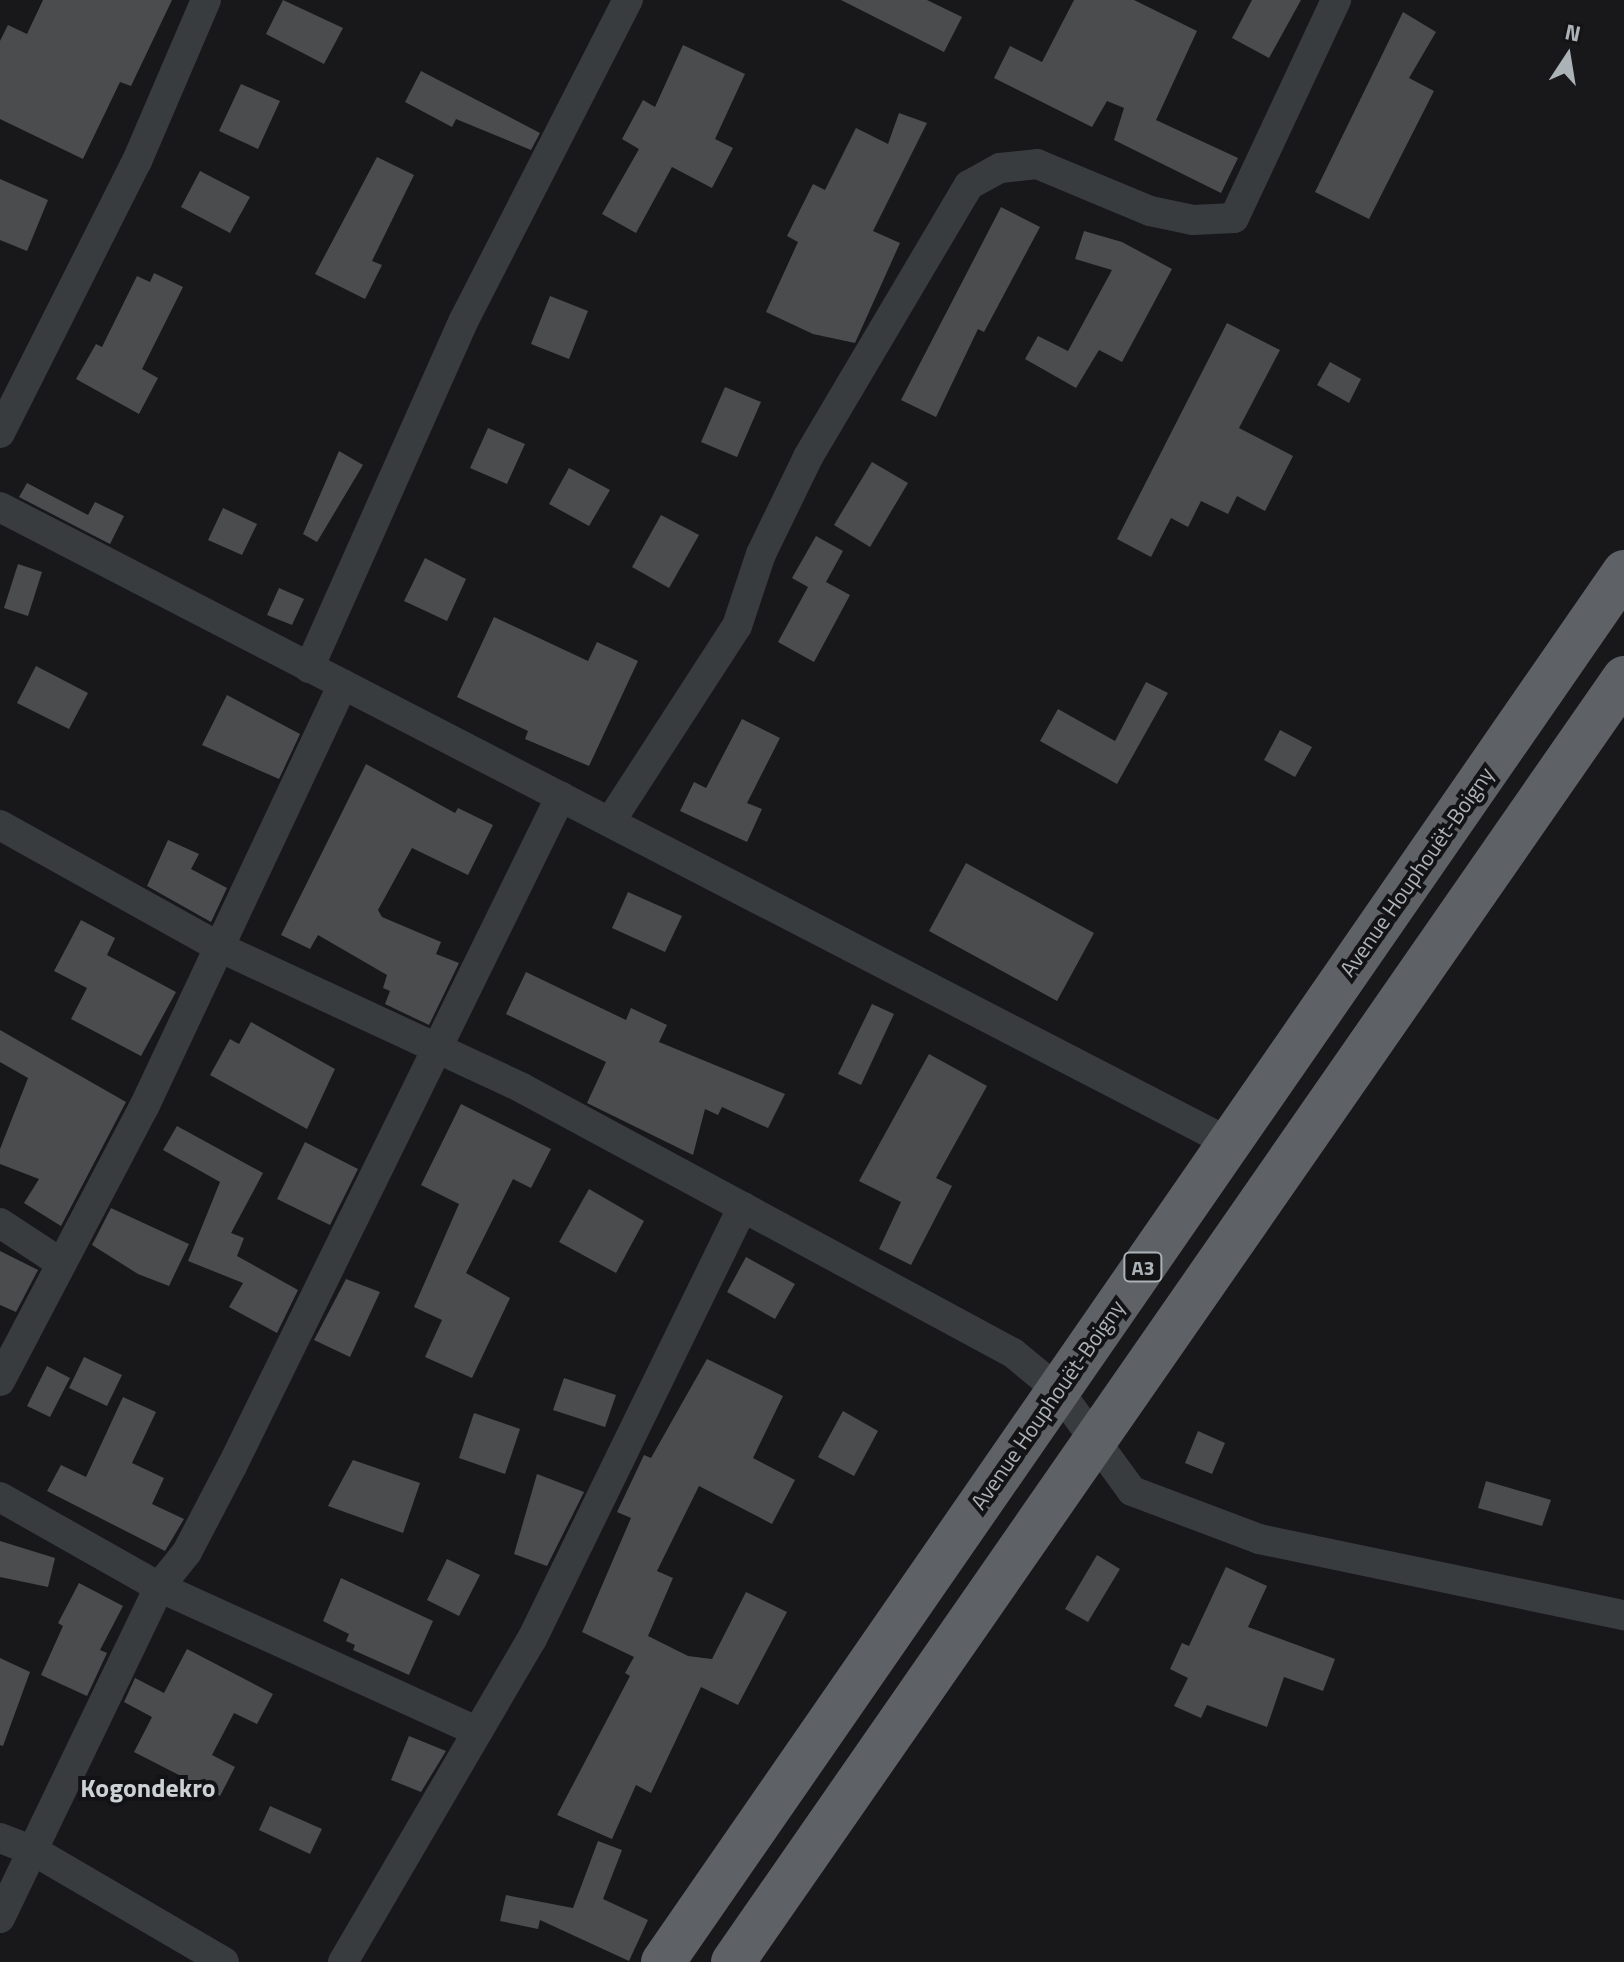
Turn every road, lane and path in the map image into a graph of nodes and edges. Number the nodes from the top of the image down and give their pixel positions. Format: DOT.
graph roads {
  1 [pos="206,0"];
  2 [pos="628,0"];
  3 [pos="1336,0"];
  4 [pos="0,433"];
  5 [pos="0,507"];
  6 [pos="1624,572"];
  7 [pos="309,668"];
  8 [pos="1624,678"];
  9 [pos="343,685"];
  10 [pos="561,796"];
  11 [pos="610,822"];
  12 [pos="0,825"];
  13 [pos="221,948"];
  14 [pos="438,1052"];
  15 [pos="1230,1143"];
  16 [pos="743,1207"];
  17 [pos="0,1223"];
  18 [pos="61,1263"];
  19 [pos="0,1381"];
  20 [pos="1058,1390"];
  21 [pos="1093,1444"];
  22 [pos="0,1497"];
  23 [pos="159,1587"];
  24 [pos="1624,1615"];
  25 [pos="478,1732"];
  26 [pos="0,1838"];
  27 [pos="34,1851"];
  28 [pos="0,1918"];
  29 [pos="224,1962"];
  30 [pos="343,1962"];
  31 [pos="663,1962"];
  32 [pos="733,1962"];
  1 -- 4 [label="street"];
  2 -- 7 [label="street"];
  3 -- 11 [label="street"];
  5 -- 7 [label="street"];
  6 -- 15 [label="highway, Avenue Houphouët-Boigny / A3"];
  7 -- 9 [label="street"];
  8 -- 21 [label="highway"];
  9 -- 10 [label="street"];
  9 -- 13 [label="street"];
  10 -- 11 [label="street"];
  10 -- 14 [label="street"];
  11 -- 15 [label="street"];
  12 -- 13 [label="street"];
  13 -- 14 [label="street"];
  13 -- 18 [label="street"];
  14 -- 16 [label="street"];
  14 -- 23 [label="street"];
  15 -- 20 [label="highway, Avenue Houphouët-Boigny / A3"];
  16 -- 20 [label="street"];
  16 -- 25 [label="street"];
  17 -- 18 [label="street"];
  18 -- 19 [label="street"];
  20 -- 21 [label="street"];
  20 -- 31 [label="highway, Avenue Houphouët-Boigny / A3"];
  21 -- 24 [label="street"];
  21 -- 32 [label="highway"];
  22 -- 23 [label="street"];
  23 -- 25 [label="street"];
  23 -- 27 [label="street"];
  25 -- 30 [label="street"];
  26 -- 27 [label="street"];
  27 -- 28 [label="street"];
  27 -- 29 [label="street"];
}
